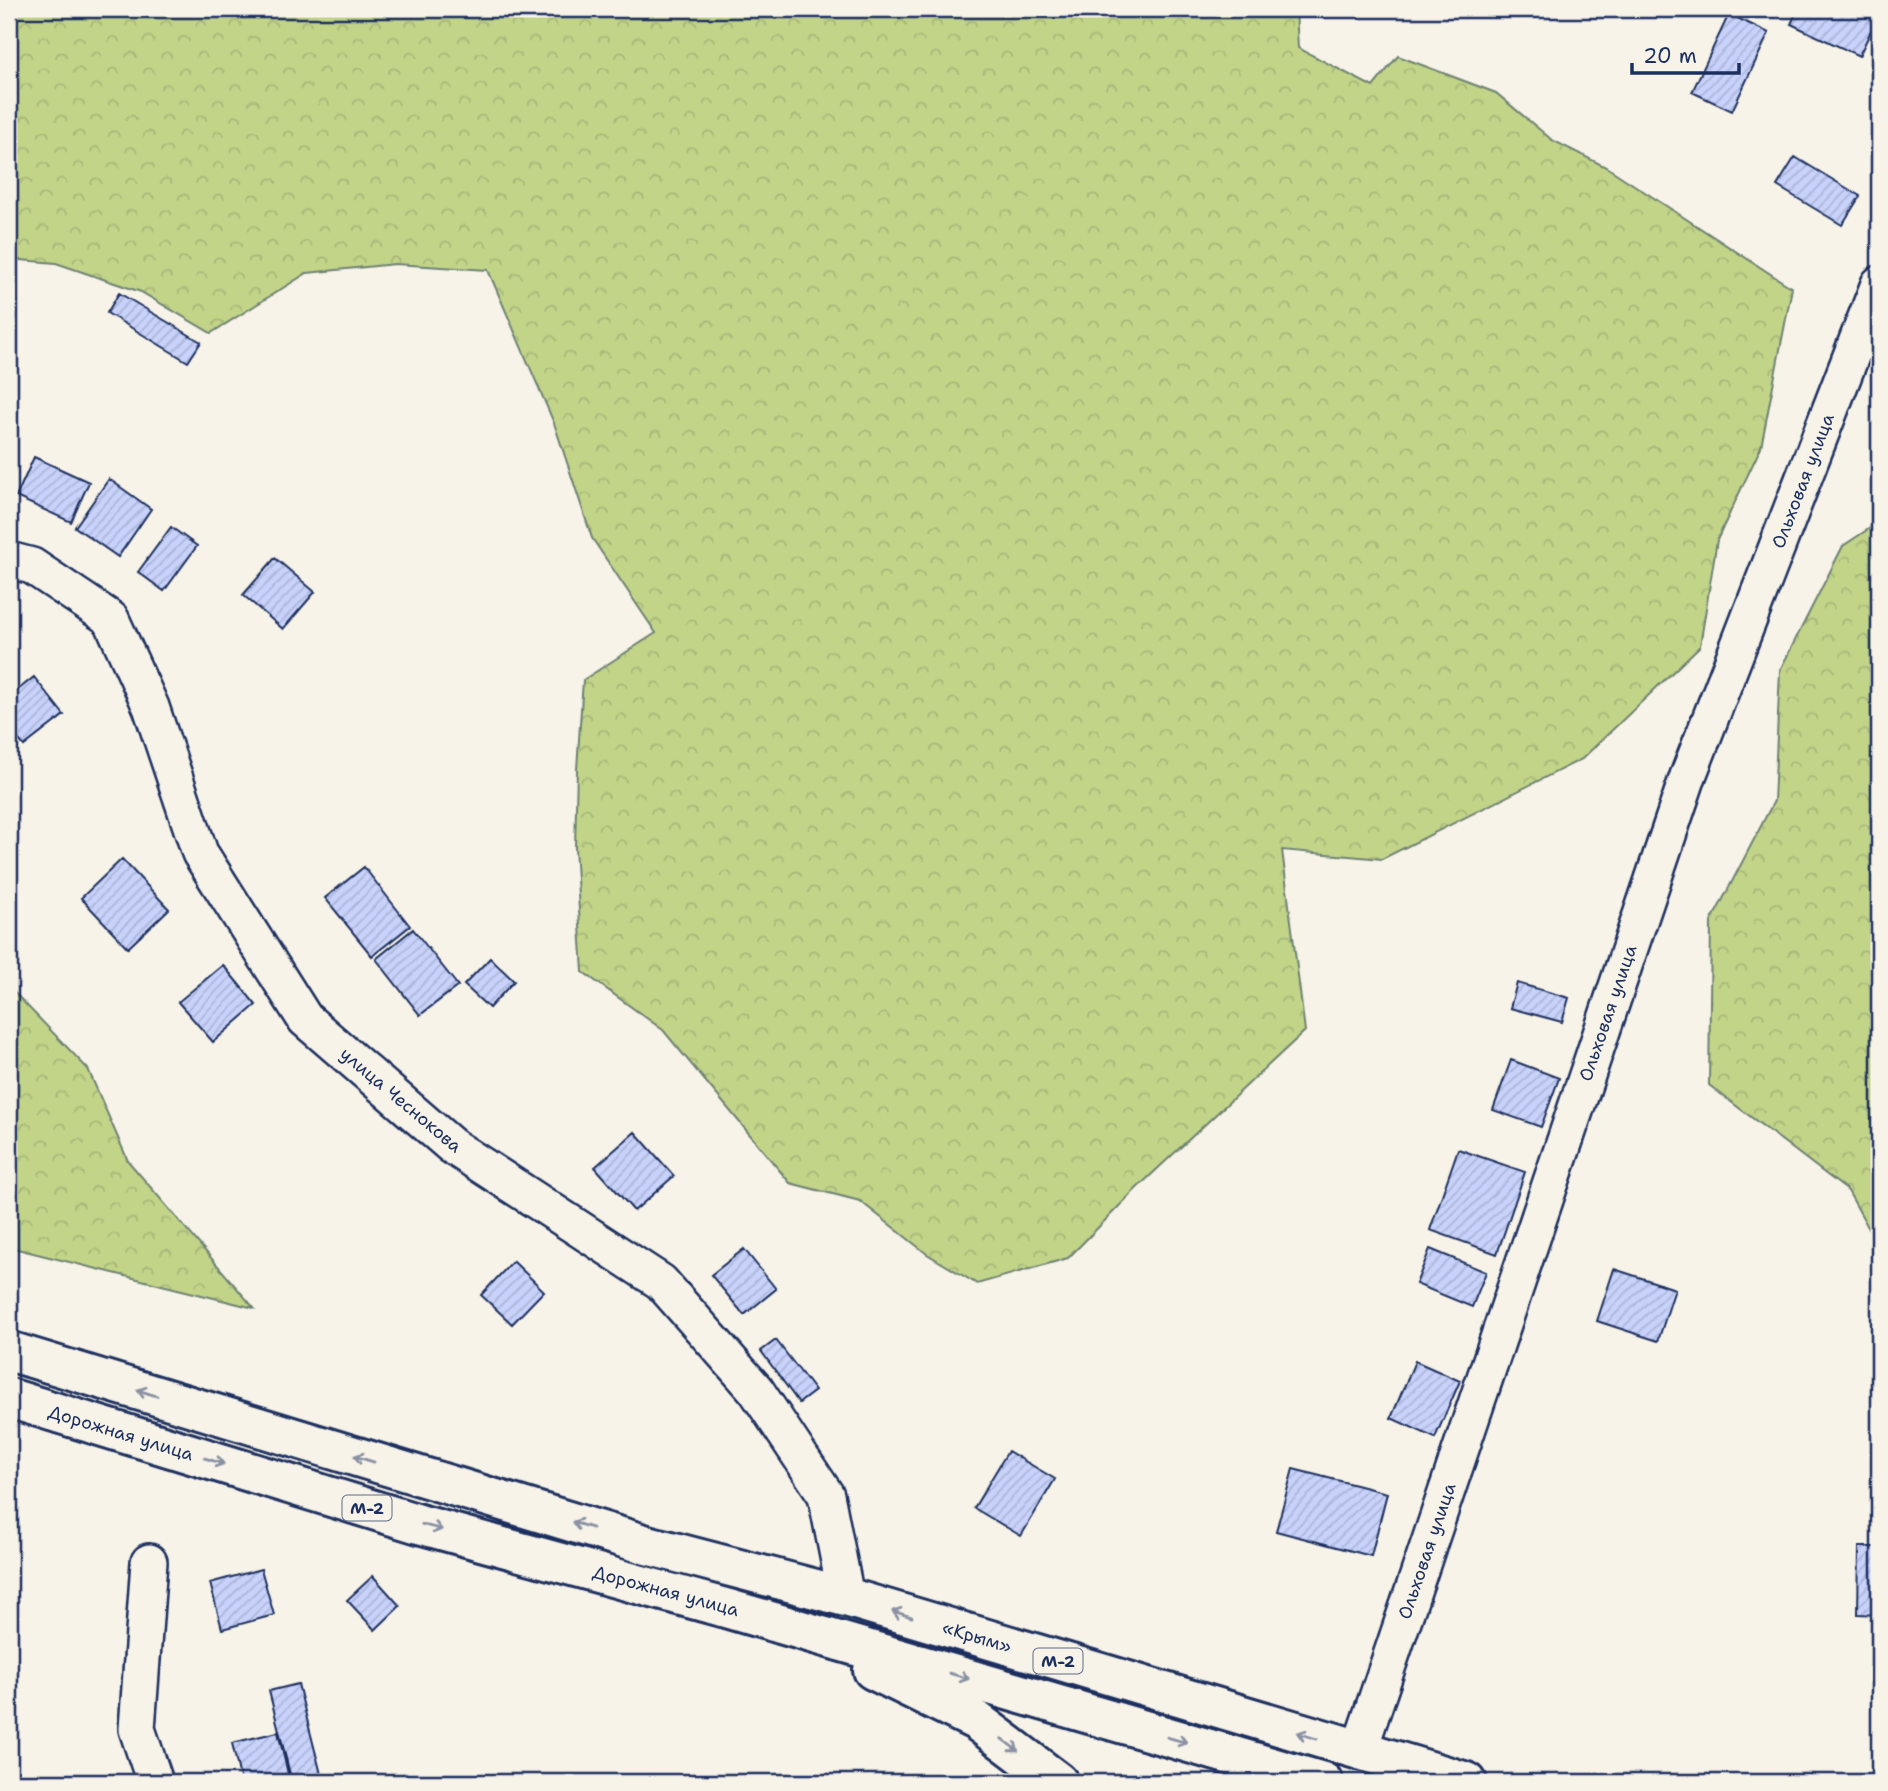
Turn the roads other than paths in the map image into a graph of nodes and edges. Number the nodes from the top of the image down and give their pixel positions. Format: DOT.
graph roads {
  1 [pos="1879,284"];
  2 [pos="9,560"];
  3 [pos="9,1351"];
  4 [pos="9,1398"];
  5 [pos="149,1562"];
  6 [pos="846,1597"];
  7 [pos="729,1609"];
  8 [pos="1359,1751"];
  9 [pos="155,1782"];
  10 [pos="1058,1782"];
  11 [pos="1323,1782"];
  12 [pos="1467,1782"];
  1 -- 8 [label="street, Ольховая улица"];
  2 -- 6 [label="street, улица Чеснокова"];
  6 -- 3 [label="main road, «Крым» / М-2, one-way"];
  4 -- 7 [label="main road, Дорожная улица / М-2, one-way"];
  5 -- 9 [label="street"];
  8 -- 6 [label="main road, «Крым» / М-2, one-way"];
  7 -- 10 [label="main road, one-way"];
  7 -- 11 [label="main road, Дорожная улица / М-2, one-way"];
  8 -- 12 [label="main road, «Крым» / М-2"];
}
